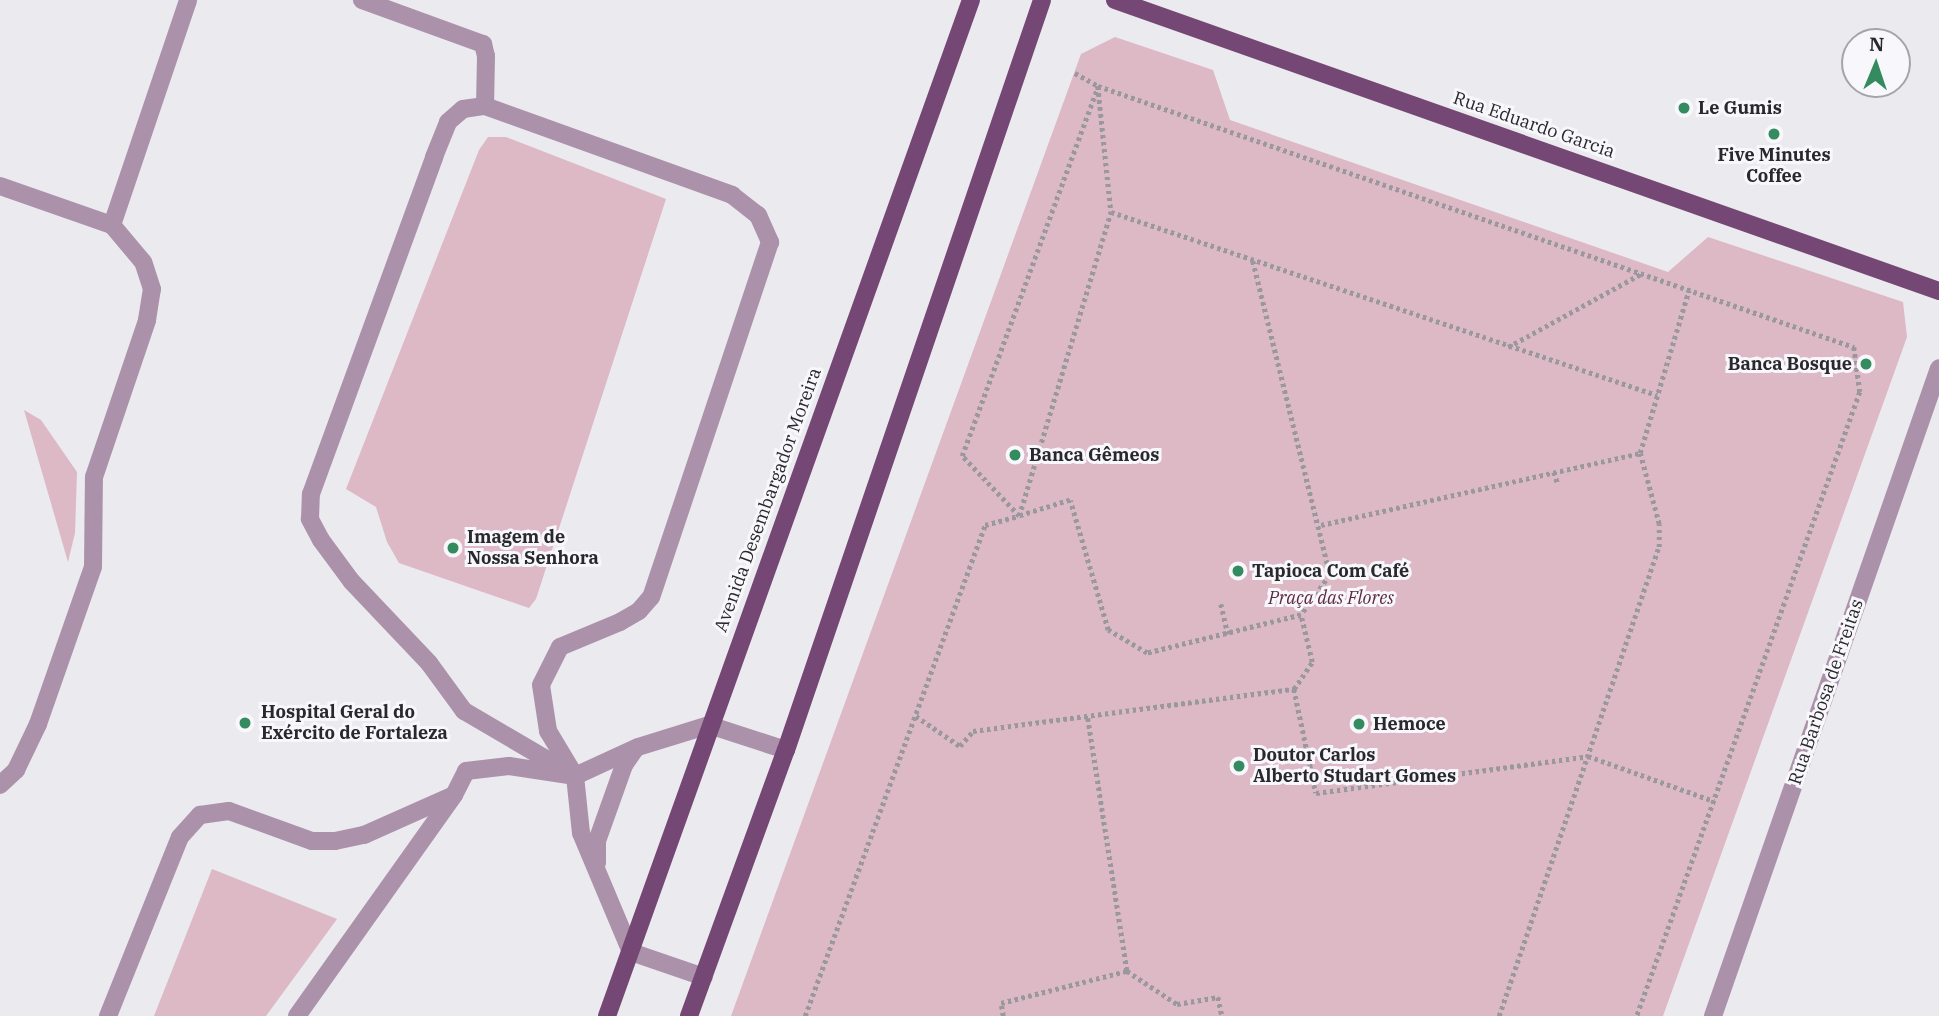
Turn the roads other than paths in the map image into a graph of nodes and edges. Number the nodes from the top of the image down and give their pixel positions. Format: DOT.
graph roads {
  1 [pos="188,0"];
  2 [pos="362,0"];
  3 [pos="971,0"];
  4 [pos="1042,0"];
  5 [pos="1115,0"];
  6 [pos="485,106"];
  7 [pos="0,186"];
  8 [pos="112,226"];
  9 [pos="1939,291"];
  10 [pos="1939,368"];
  11 [pos="709,724"];
  12 [pos="638,747"];
  13 [pos="786,750"];
  14 [pos="575,776"];
  15 [pos="0,785"];
  16 [pos="454,795"];
  17 [pos="598,869"];
  18 [pos="631,952"];
  19 [pos="704,977"];
  20 [pos="108,1016"];
  21 [pos="297,1016"];
  22 [pos="607,1016"];
  23 [pos="689,1016"];
  24 [pos="1713,1016"];
  1 -- 8 [label="street"];
  2 -- 6 [label="street"];
  3 -- 11 [label="main road, Avenida Desembargador Moreira"];
  4 -- 13 [label="main road"];
  5 -- 9 [label="main road, Rua Eduardo Garcia"];
  6 -- 14 [label="street"];
  6 -- 14 [label="street"];
  7 -- 8 [label="street"];
  8 -- 15 [label="street"];
  10 -- 24 [label="street, Rua Barbosa de Freitas"];
  11 -- 12 [label="street"];
  11 -- 13 [label="street"];
  11 -- 18 [label="main road, Avenida Desembargador Moreira"];
  12 -- 14 [label="street"];
  12 -- 17 [label="street"];
  13 -- 19 [label="main road"];
  14 -- 16 [label="street"];
  14 -- 17 [label="street"];
  16 -- 20 [label="street"];
  16 -- 21 [label="street"];
  17 -- 18 [label="street"];
  18 -- 19 [label="street"];
  18 -- 22 [label="main road, Avenida Desembargador Moreira"];
  19 -- 23 [label="main road"];
}
